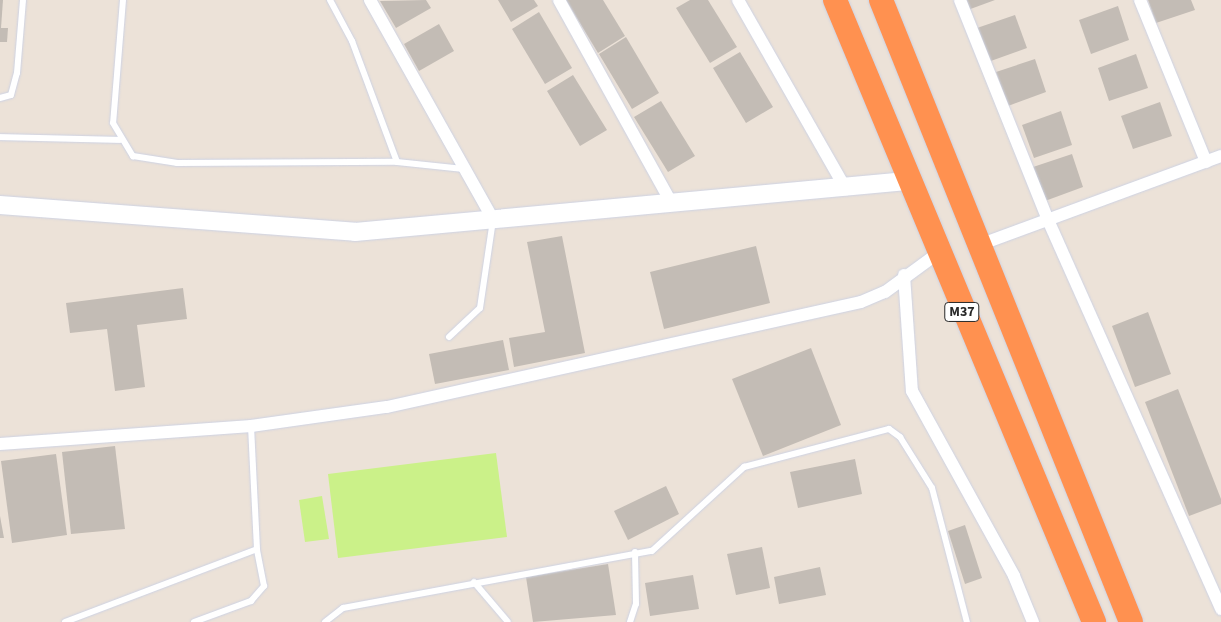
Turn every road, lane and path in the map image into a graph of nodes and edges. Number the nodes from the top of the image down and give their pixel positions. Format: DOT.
graph roads {
  1 [pos="22,0"];
  2 [pos="123,0"];
  3 [pos="330,0"];
  4 [pos="370,0"];
  5 [pos="559,0"];
  6 [pos="738,0"];
  7 [pos="835,0"];
  8 [pos="881,0"];
  9 [pos="960,0"];
  10 [pos="1140,0"];
  11 [pos="0,98"];
  12 [pos="0,137"];
  13 [pos="120,140"];
  14 [pos="1221,156"];
  15 [pos="397,162"];
  16 [pos="1206,162"];
  17 [pos="466,169"];
  18 [pos="907,182"];
  19 [pos="846,189"];
  20 [pos="670,200"];
  21 [pos="0,206"];
  22 [pos="494,219"];
  23 [pos="1048,220"];
  24 [pos="979,245"];
  25 [pos="937,254"];
  26 [pos="904,275"];
  27 [pos="449,338"];
  28 [pos="251,426"];
  29 [pos="0,444"];
  30 [pos="257,549"];
  31 [pos="635,552"];
  32 [pos="474,582"];
  33 [pos="1221,609"];
  34 [pos="65,622"];
  35 [pos="194,622"];
  36 [pos="326,622"];
  37 [pos="508,622"];
  38 [pos="630,622"];
  39 [pos="967,622"];
  40 [pos="1033,622"];
  41 [pos="1094,622"];
  42 [pos="1130,622"];
  1 -- 11 [label="lane"];
  2 -- 13 [label="lane"];
  3 -- 15 [label="lane"];
  4 -- 17 [label="street"];
  5 -- 20 [label="street"];
  6 -- 19 [label="street"];
  7 -- 18 [label="highway, M37"];
  8 -- 24 [label="highway, M37"];
  9 -- 23 [label="street"];
  10 -- 16 [label="street"];
  12 -- 13 [label="lane"];
  13 -- 15 [label="lane"];
  14 -- 16 [label="street"];
  15 -- 17 [label="lane"];
  16 -- 23 [label="street"];
  17 -- 22 [label="street"];
  18 -- 19 [label="street"];
  18 -- 25 [label="highway, M37"];
  19 -- 20 [label="street"];
  20 -- 22 [label="street"];
  21 -- 22 [label="street"];
  22 -- 27 [label="lane"];
  23 -- 24 [label="street"];
  23 -- 33 [label="street"];
  24 -- 42 [label="highway, M37"];
  25 -- 26 [label="street"];
  25 -- 41 [label="highway, M37"];
  26 -- 28 [label="street"];
  26 -- 40 [label="street"];
  28 -- 29 [label="street"];
  28 -- 30 [label="lane"];
  30 -- 34 [label="lane"];
  30 -- 35 [label="lane"];
  31 -- 32 [label="lane"];
  31 -- 38 [label="lane"];
  31 -- 39 [label="lane"];
  32 -- 36 [label="lane"];
  32 -- 37 [label="lane"];
}
